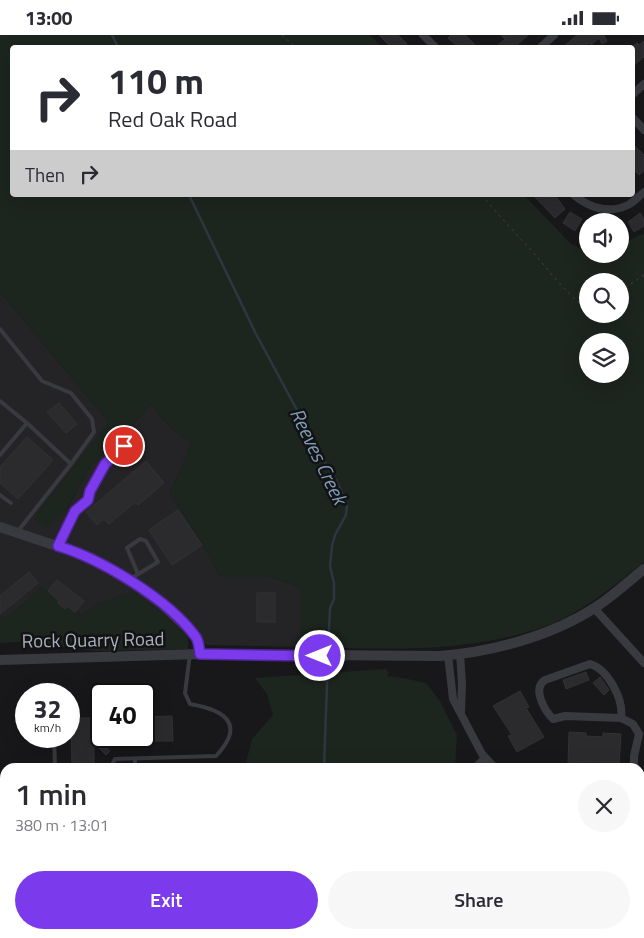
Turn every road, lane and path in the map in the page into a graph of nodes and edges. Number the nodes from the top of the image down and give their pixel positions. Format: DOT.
graph roads {
  1 [pos="282,35"];
  2 [pos="554,35"];
  3 [pos="292,45"];
  4 [pos="543,45"];
  5 [pos="635,120"];
  6 [pos="644,130"];
  7 [pos="644,192"];
  8 [pos="484,197"];
  9 [pos="576,197"];
  10 [pos="644,275"];
  11 [pos="629,285"];
  12 [pos="579,303"];
  13 [pos="0,329"];
  14 [pos="0,401"];
  15 [pos="27,423"];
  16 [pos="124,446"];
  17 [pos="0,455"];
  18 [pos="71,464"];
  19 [pos="0,495"];
  20 [pos="11,503"];
  21 [pos="0,527"];
  22 [pos="16,533"];
  23 [pos="58,546"];
  24 [pos="644,569"];
  25 [pos="138,574"];
  26 [pos="128,580"];
  27 [pos="594,608"];
  28 [pos="195,654"];
  29 [pos="460,654"];
  30 [pos="448,655"];
  31 [pos="0,659"];
  32 [pos="644,663"];
  33 [pos="461,712"];
  34 [pos="621,718"];
  35 [pos="54,748"];
  36 [pos="485,758"];
  37 [pos="135,759"];
  38 [pos="55,763"];
  39 [pos="112,763"];
  40 [pos="135,763"];
  41 [pos="480,763"];
  42 [pos="490,763"];
  43 [pos="634,763"];
  1 -- 3 [label="path"];
  2 -- 4 [label="street"];
  5 -- 6 [label="street"];
  7 -- 9 [label="street"];
  8 -- 12 [label="path"];
  10 -- 11 [label="path"];
  13 -- 18 [label="lane"];
  14 -- 15 [label="lane"];
  15 -- 17 [label="lane"];
  15 -- 18 [label="lane"];
  16 -- 23 [label="lane"];
  18 -- 22 [label="lane"];
  19 -- 20 [label="lane"];
  21 -- 22 [label="street"];
  22 -- 23 [label="street"];
  23 -- 26 [label="street"];
  24 -- 27 [label="street, Rock Quarry Road"];
  25 -- 25 [label="lane"];
  25 -- 26 [label="lane"];
  26 -- 28 [label="street"];
  27 -- 29 [label="street, Rock Quarry Road"];
  27 -- 32 [label="street"];
  28 -- 30 [label="street, Rock Quarry Road"];
  28 -- 31 [label="street, Rock Quarry Road"];
  28 -- 37 [label="lane"];
  29 -- 30 [label="street, Rock Quarry Road"];
  29 -- 33 [label="street"];
  30 -- 33 [label="street"];
  33 -- 36 [label="street"];
  34 -- 34 [label="street"];
  34 -- 43 [label="street"];
  35 -- 38 [label="lane"];
  36 -- 41 [label="street"];
  36 -- 42 [label="street"];
  37 -- 39 [label="lane"];
  37 -- 40 [label="lane"];
}
